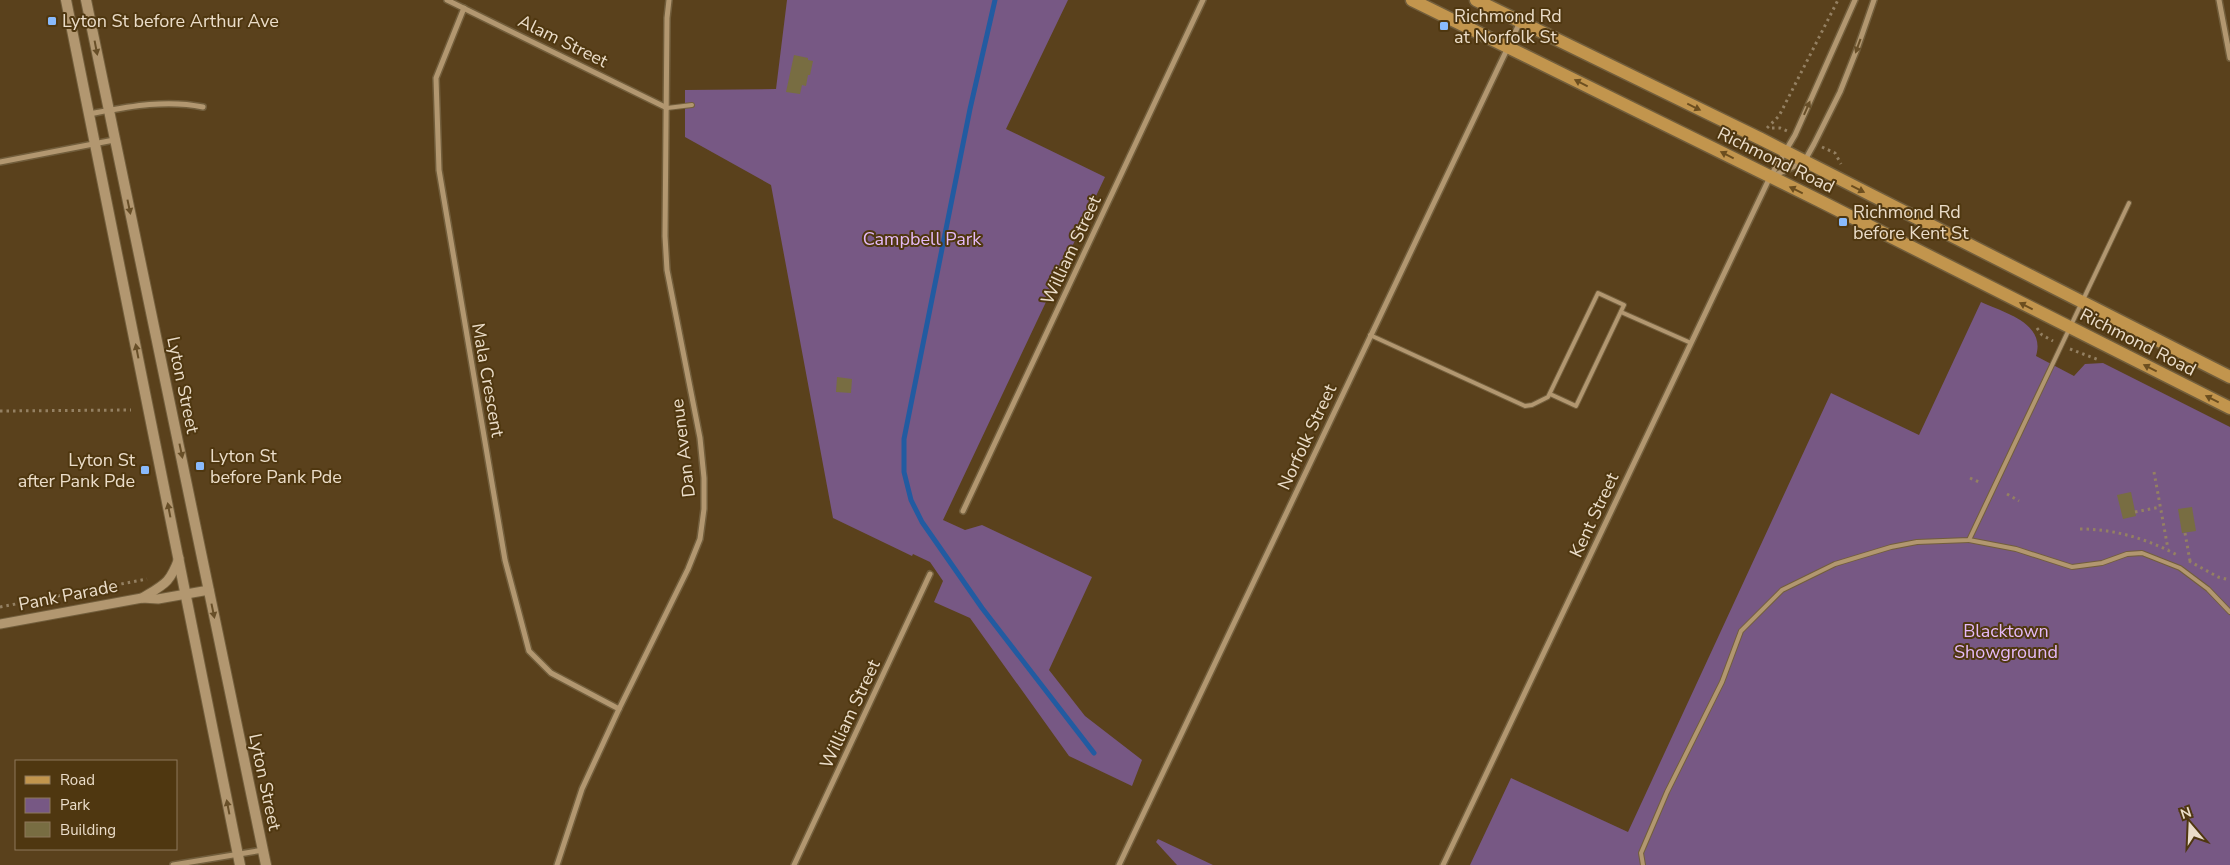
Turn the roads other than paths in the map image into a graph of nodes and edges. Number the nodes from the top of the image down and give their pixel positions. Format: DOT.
graph roads {
  1 [pos="66,0"];
  2 [pos="86,0"];
  3 [pos="447,0"];
  4 [pos="670,0"];
  5 [pos="1203,0"];
  6 [pos="1412,0"];
  7 [pos="1476,0"];
  8 [pos="1855,0"];
  9 [pos="1874,0"];
  10 [pos="2219,0"];
  11 [pos="464,8"];
  12 [pos="1520,22"];
  13 [pos="1508,46"];
  14 [pos="2230,58"];
  15 [pos="692,105"];
  16 [pos="203,107"];
  17 [pos="667,108"];
  18 [pos="108,110"];
  19 [pos="89,114"];
  20 [pos="114,140"];
  21 [pos="95,144"];
  22 [pos="1784,151"];
  23 [pos="0,162"];
  24 [pos="1804,162"];
  25 [pos="1770,177"];
  26 [pos="2129,203"];
  27 [pos="2082,302"];
  28 [pos="1621,312"];
  29 [pos="2070,328"];
  30 [pos="1370,335"];
  31 [pos="1691,343"];
  32 [pos="2230,377"];
  33 [pos="1550,394"];
  34 [pos="2230,408"];
  35 [pos="963,511"];
  36 [pos="1969,540"];
  37 [pos="179,558"];
  38 [pos="930,574"];
  39 [pos="209,590"];
  40 [pos="186,594"];
  41 [pos="142,598"];
  42 [pos="2230,612"];
  43 [pos="0,624"];
  44 [pos="619,709"];
  45 [pos="262,850"];
  46 [pos="239,860"];
  47 [pos="173,865"];
  48 [pos="266,865"];
  49 [pos="556,865"];
  50 [pos="794,865"];
  51 [pos="1119,865"];
  52 [pos="1443,865"];
  53 [pos="1643,865"];
  1 -- 19 [label="main road"];
  2 -- 18 [label="main road, Lyton Street, one-way"];
  3 -- 11 [label="street, Alam Street"];
  4 -- 17 [label="street, Dan Avenue"];
  5 -- 35 [label="street, William Street"];
  6 -- 13 [label="main road, Richmond Road"];
  7 -- 12 [label="main road, Richmond Road"];
  22 -- 8 [label="street, Kent Street, one-way"];
  9 -- 24 [label="street, one-way"];
  10 -- 14 [label="street"];
  11 -- 17 [label="street, Alam Street"];
  11 -- 44 [label="street, Mala Crescent"];
  12 -- 13 [label="street, Norfolk Street"];
  12 -- 22 [label="main road, Richmond Road, one-way"];
  25 -- 13 [label="main road, Richmond Road, one-way"];
  13 -- 30 [label="street, Norfolk Street"];
  15 -- 17 [label="lane"];
  16 -- 18 [label="street"];
  17 -- 44 [label="street, Dan Avenue"];
  18 -- 19 [label="street"];
  18 -- 20 [label="main road, Lyton Street"];
  19 -- 21 [label="main road"];
  20 -- 21 [label="street"];
  20 -- 39 [label="main road, Lyton Street, one-way"];
  21 -- 23 [label="street"];
  37 -- 21 [label="main road, one-way"];
  22 -- 24 [label="main road, Richmond Road"];
  22 -- 25 [label="street, Kent Street"];
  24 -- 25 [label="street"];
  24 -- 27 [label="main road, Richmond Road, one-way"];
  29 -- 25 [label="main road, Richmond Road, one-way"];
  25 -- 31 [label="street, Kent Street"];
  26 -- 27 [label="lane"];
  27 -- 29 [label="lane"];
  27 -- 32 [label="main road, Richmond Road"];
  28 -- 31 [label="lane"];
  28 -- 33 [label="lane"];
  28 -- 33 [label="lane"];
  34 -- 29 [label="main road, Richmond Road, one-way"];
  29 -- 36 [label="lane"];
  30 -- 33 [label="lane"];
  30 -- 51 [label="street, Norfolk Street"];
  31 -- 52 [label="street, Kent Street"];
  36 -- 42 [label="lane"];
  36 -- 53 [label="lane"];
  37 -- 40 [label="main road"];
  37 -- 41 [label="street, Pank Parade"];
  38 -- 50 [label="street, William Street"];
  39 -- 40 [label="street, Pank Parade"];
  39 -- 45 [label="main road, Lyton Street, one-way"];
  40 -- 41 [label="street, Pank Parade"];
  46 -- 40 [label="main road, one-way"];
  41 -- 43 [label="street, Pank Parade"];
  44 -- 49 [label="street, Dan Avenue"];
  45 -- 46 [label="street"];
  45 -- 48 [label="main road, Lyton Street"];
  46 -- 47 [label="street"];
}
